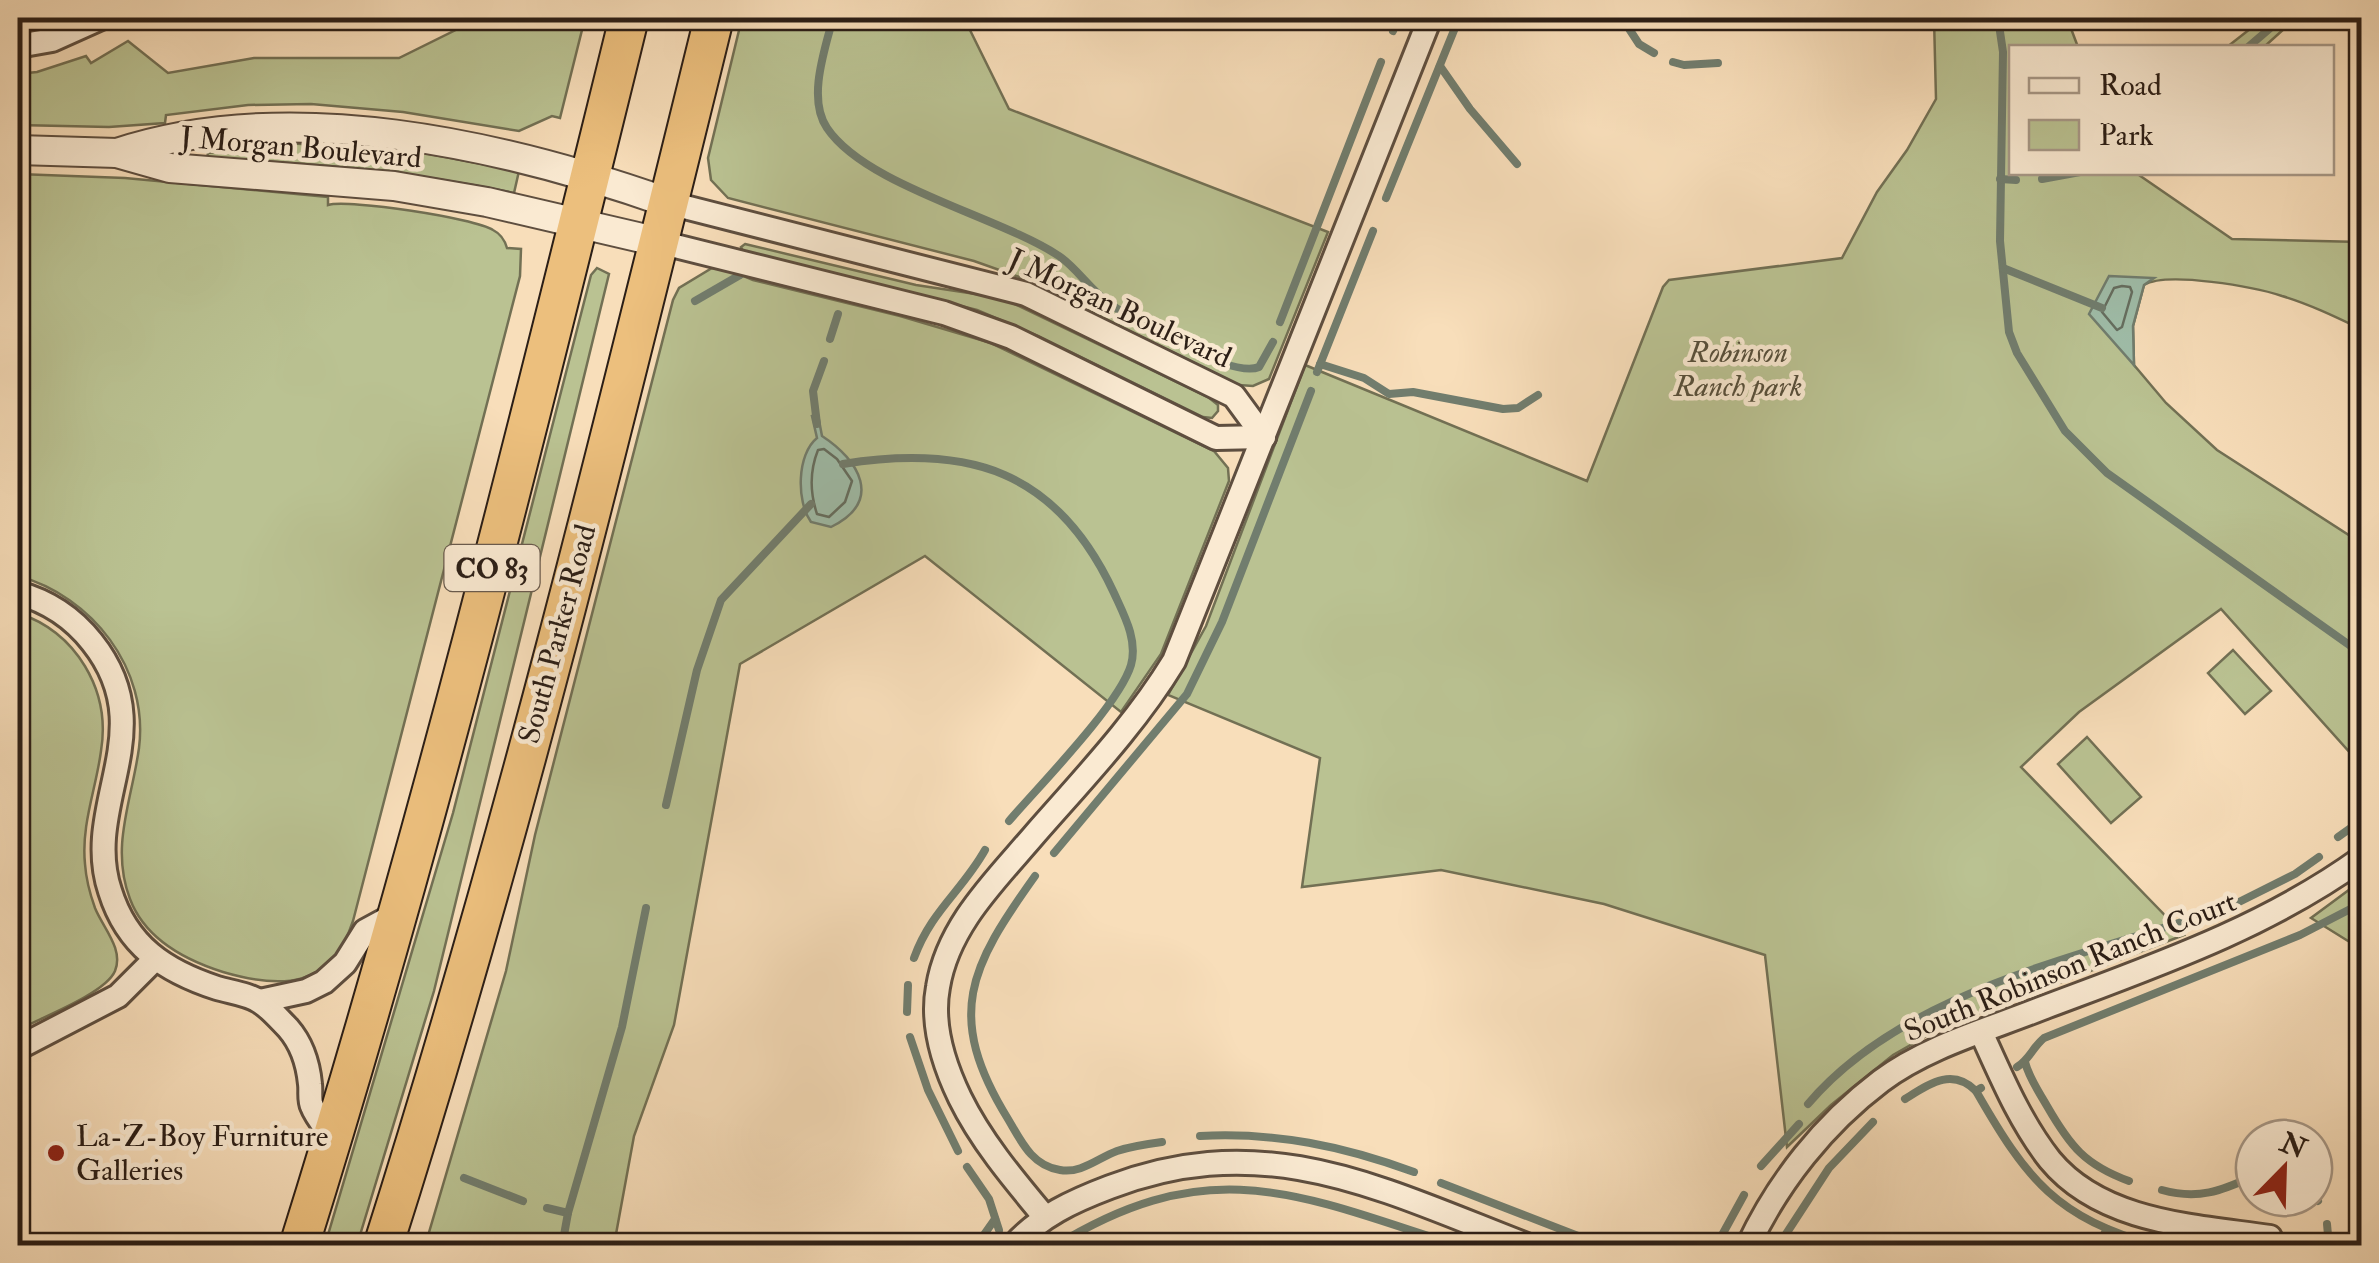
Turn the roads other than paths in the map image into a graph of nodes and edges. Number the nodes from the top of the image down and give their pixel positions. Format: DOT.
graph roads {
  1 [pos="101,18"];
  2 [pos="629,18"];
  3 [pos="714,18"];
  4 [pos="1430,18"];
  5 [pos="18,46"];
  6 [pos="18,150"];
  7 [pos="117,153"];
  8 [pos="590,175"];
  9 [pos="669,203"];
  10 [pos="579,224"];
  11 [pos="659,242"];
  12 [pos="1264,438"];
  13 [pos="18,593"];
  14 [pos="2362,858"];
  15 [pos="400,912"];
  16 [pos="154,960"];
  17 [pos="260,1002"];
  18 [pos="1981,1032"];
  19 [pos="18,1048"];
  20 [pos="333,1138"];
  21 [pos="1044,1216"];
  22 [pos="2270,1237"];
  23 [pos="299,1246"];
  24 [pos="383,1246"];
  25 [pos="1013,1246"];
  26 [pos="1528,1246"];
  27 [pos="1748,1246"];
  1 -- 5 [label="street"];
  2 -- 8 [label="highway, CO 83"];
  3 -- 9 [label="highway, South Parker Road / CO 83"];
  4 -- 12 [label="street"];
  6 -- 7 [label="street, J Morgan Boulevard"];
  7 -- 8 [label="street, J Morgan Boulevard"];
  7 -- 10 [label="street, J Morgan Boulevard"];
  8 -- 9 [label="street, J Morgan Boulevard"];
  8 -- 10 [label="highway, CO 83"];
  9 -- 11 [label="highway, South Parker Road / CO 83"];
  9 -- 12 [label="street, J Morgan Boulevard"];
  10 -- 11 [label="street, J Morgan Boulevard"];
  10 -- 15 [label="highway, CO 83"];
  11 -- 12 [label="street, J Morgan Boulevard"];
  11 -- 24 [label="highway, South Parker Road / CO 83"];
  12 -- 21 [label="street"];
  13 -- 16 [label="street"];
  14 -- 18 [label="street, South Robinson Ranch Court"];
  15 -- 17 [label="street"];
  15 -- 20 [label="highway, CO 83"];
  16 -- 17 [label="street"];
  16 -- 19 [label="street"];
  17 -- 20 [label="street"];
  18 -- 22 [label="street"];
  18 -- 27 [label="street, South Robinson Ranch Court"];
  20 -- 23 [label="highway, CO 83"];
  21 -- 25 [label="street"];
  21 -- 26 [label="street"];
}
